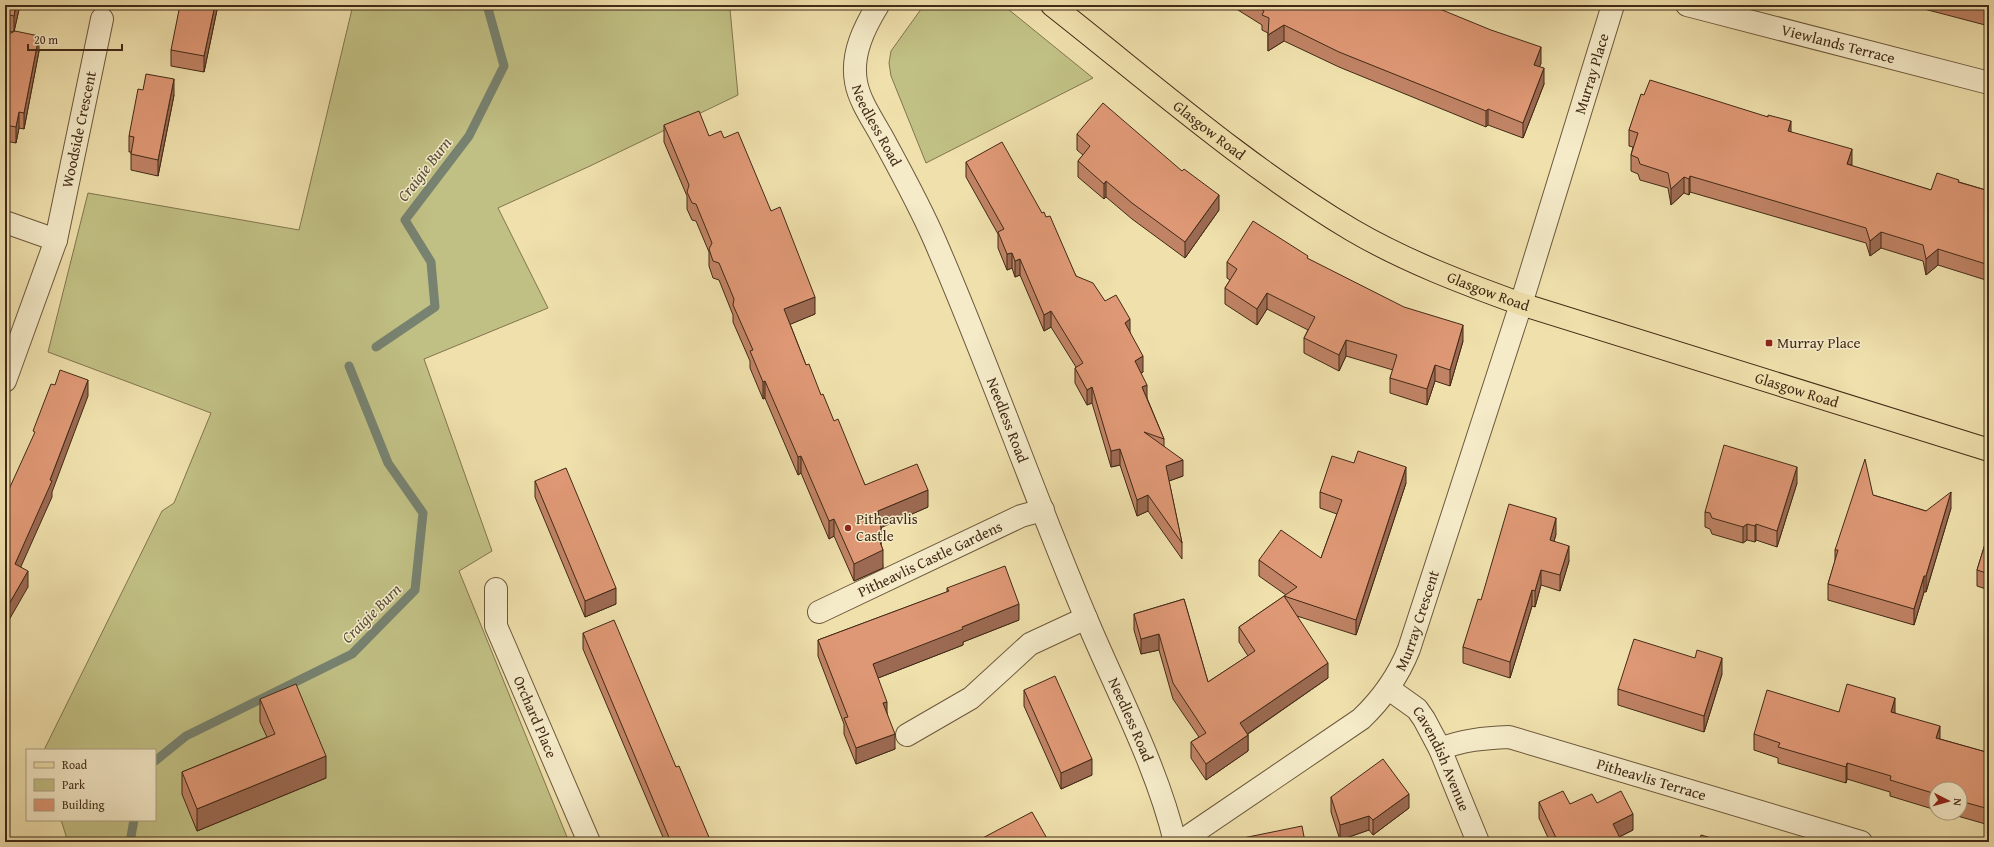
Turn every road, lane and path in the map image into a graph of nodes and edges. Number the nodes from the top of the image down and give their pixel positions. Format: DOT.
graph roads {
  1 [pos="878,5"];
  2 [pos="1052,5"];
  3 [pos="1614,5"];
  4 [pos="1687,5"];
  5 [pos="102,19"];
  6 [pos="1989,83"];
  7 [pos="5,222"];
  8 [pos="56,240"];
  9 [pos="1521,304"];
  10 [pos="5,381"];
  11 [pos="1989,450"];
  12 [pos="1043,510"];
  13 [pos="496,589"];
  14 [pos="819,612"];
  15 [pos="1086,618"];
  16 [pos="1389,689"];
  17 [pos="907,735"];
  18 [pos="1440,749"];
  19 [pos="589,842"];
  20 [pos="1175,842"];
  21 [pos="1180,842"];
  22 [pos="1478,842"];
  23 [pos="1861,842"];
  1 -- 12 [label="street, Needless Road"];
  2 -- 9 [label="main road, Glasgow Road"];
  3 -- 9 [label="street, Murray Place"];
  4 -- 6 [label="street, Viewlands Terrace"];
  5 -- 8 [label="street, Woodside Crescent"];
  7 -- 8 [label="street"];
  8 -- 10 [label="street, Woodside Crescent"];
  9 -- 11 [label="main road, Glasgow Road"];
  9 -- 16 [label="street, Murray Crescent"];
  12 -- 14 [label="street, Pitheavlis Castle Gardens"];
  12 -- 15 [label="street, Needless Road"];
  13 -- 19 [label="street, Orchard Place"];
  15 -- 17 [label="street"];
  15 -- 20 [label="street, Needless Road"];
  16 -- 18 [label="street, Cavendish Avenue"];
  16 -- 21 [label="street, Murray Crescent"];
  18 -- 22 [label="street, Cavendish Avenue"];
  18 -- 23 [label="street, Pitheavlis Terrace"];
}
